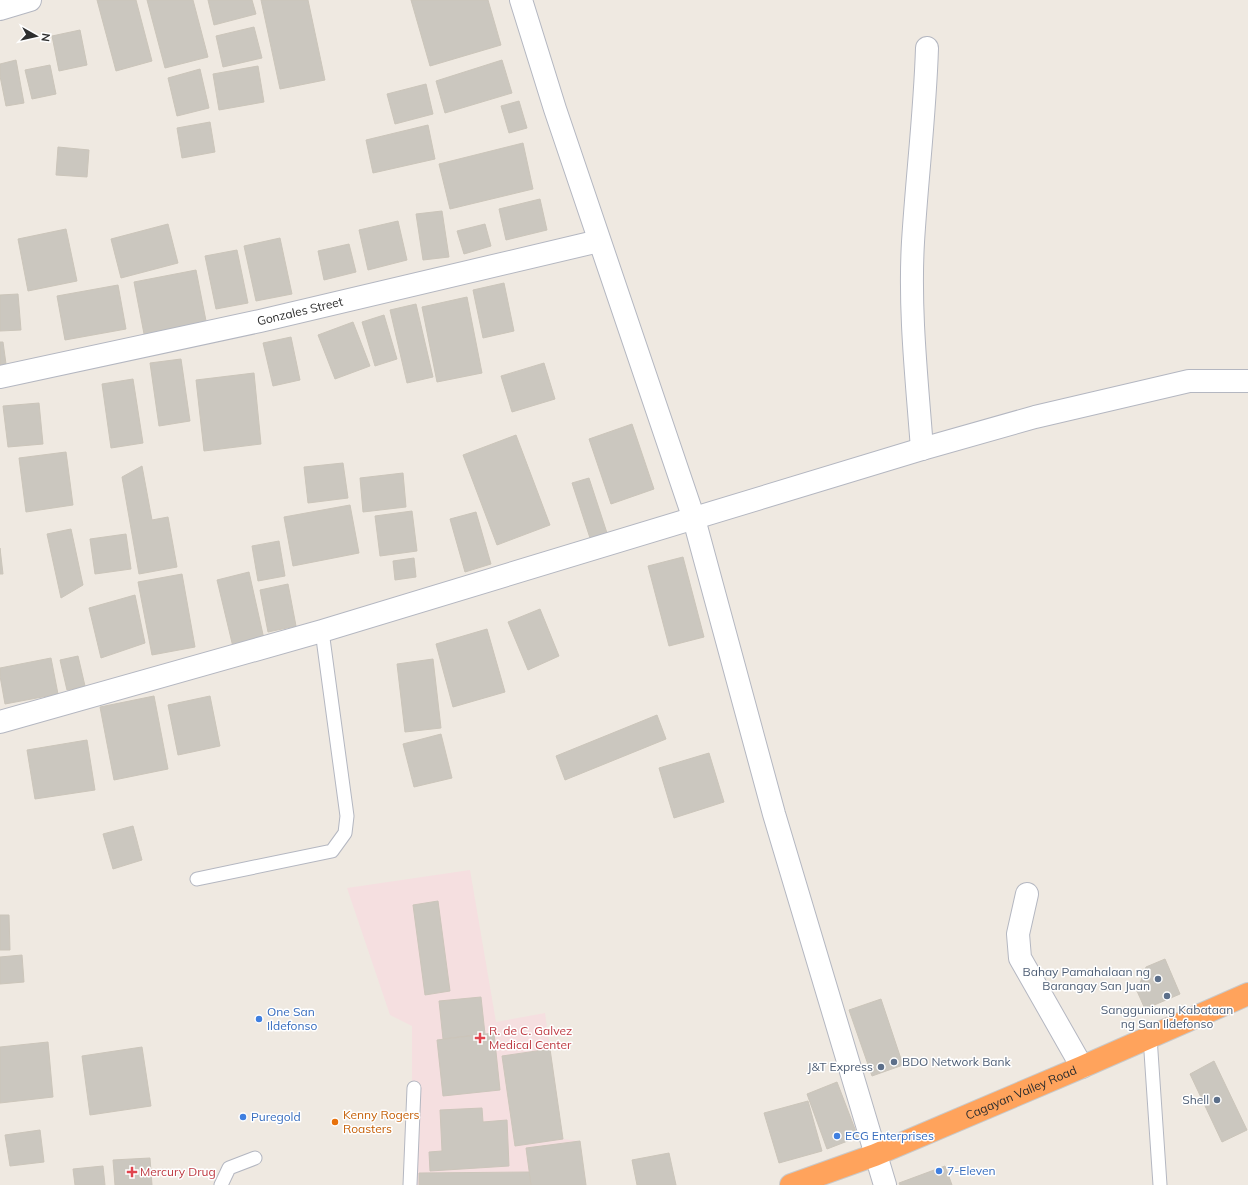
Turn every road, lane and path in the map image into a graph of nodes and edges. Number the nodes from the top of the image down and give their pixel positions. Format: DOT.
graph roads {
  1 [pos="30,0"];
  2 [pos="521,0"];
  3 [pos="0,9"];
  4 [pos="927,48"];
  5 [pos="599,241"];
  6 [pos="0,377"];
  7 [pos="1248,381"];
  8 [pos="922,449"];
  9 [pos="694,519"];
  10 [pos="322,631"];
  11 [pos="0,722"];
  12 [pos="197,879"];
  13 [pos="1027,894"];
  14 [pos="1248,994"];
  15 [pos="1150,1037"];
  16 [pos="1082,1067"];
  17 [pos="414,1088"];
  18 [pos="875,1155"];
  19 [pos="255,1158"];
  20 [pos="221,1185"];
  21 [pos="410,1185"];
  22 [pos="791,1185"];
  23 [pos="885,1185"];
  24 [pos="1160,1185"];
  1 -- 3 [label="street"];
  2 -- 5 [label="street"];
  4 -- 8 [label="street"];
  5 -- 6 [label="street, Gonzales Street"];
  5 -- 9 [label="street"];
  7 -- 8 [label="street"];
  8 -- 9 [label="street"];
  9 -- 10 [label="street"];
  9 -- 18 [label="street"];
  10 -- 11 [label="street"];
  10 -- 12 [label="lane"];
  13 -- 16 [label="street"];
  14 -- 15 [label="highway, Cagayan Valley Road"];
  15 -- 16 [label="highway, Cagayan Valley Road"];
  15 -- 24 [label="lane"];
  16 -- 18 [label="highway, Cagayan Valley Road"];
  17 -- 21 [label="lane"];
  18 -- 22 [label="highway, Cagayan Valley Road"];
  18 -- 23 [label="street"];
  19 -- 20 [label="lane"];
}
